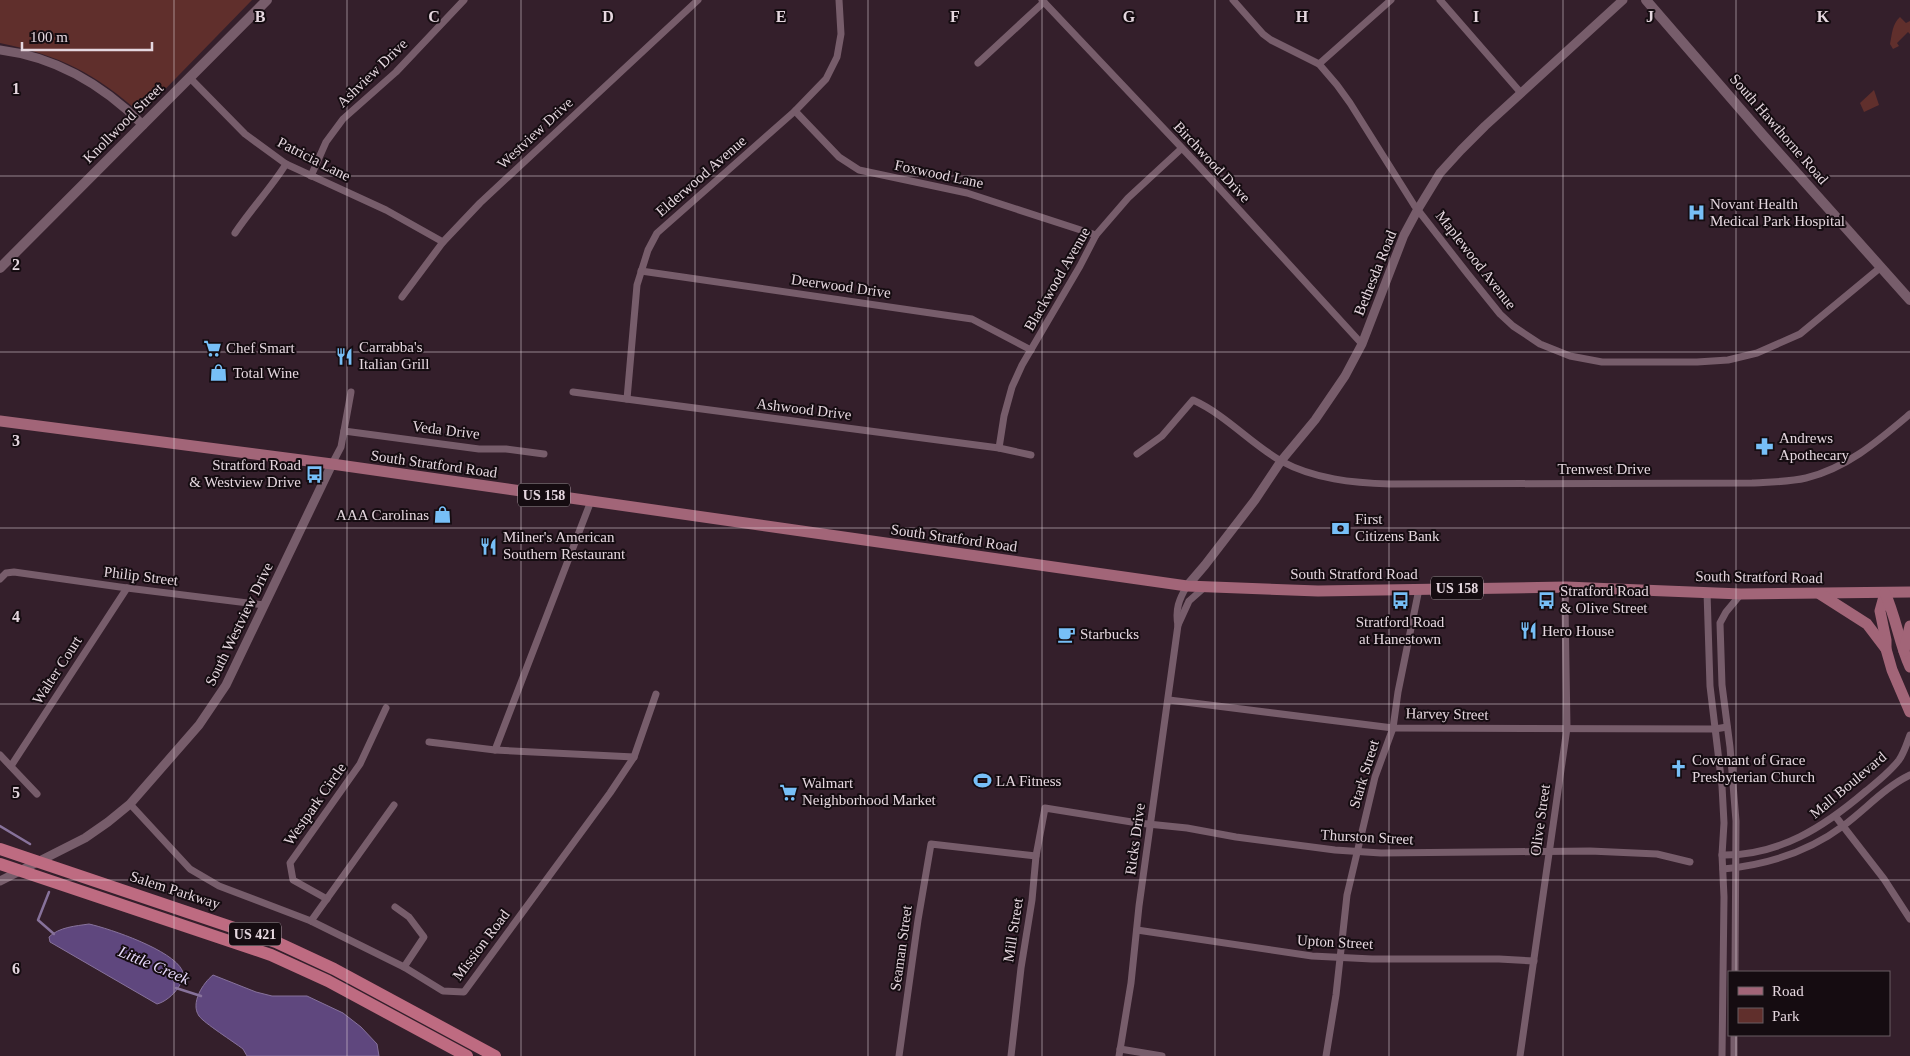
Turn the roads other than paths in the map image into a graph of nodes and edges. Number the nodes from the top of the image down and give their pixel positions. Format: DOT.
graph roads {
  1 [pos="267,0"];
  2 [pos="464,0"];
  3 [pos="698,0"];
  4 [pos="839,0"];
  5 [pos="1234,0"];
  6 [pos="1391,0"];
  7 [pos="1440,0"];
  8 [pos="1623,0"];
  9 [pos="1646,0"];
  10 [pos="1043,1"];
  11 [pos="0,50"];
  12 [pos="978,63"];
  13 [pos="1319,64"];
  14 [pos="189,77"];
  15 [pos="1521,93"];
  16 [pos="795,111"];
  17 [pos="143,125"];
  18 [pos="1181,149"];
  19 [pos="286,164"];
  20 [pos="311,176"];
  21 [pos="1418,209"];
  22 [pos="235,233"];
  23 [pos="1096,235"];
  24 [pos="444,242"];
  25 [pos="1881,267"];
  26 [pos="0,268"];
  27 [pos="641,271"];
  28 [pos="402,297"];
  29 [pos="1910,300"];
  30 [pos="1362,344"];
  31 [pos="1032,350"];
  32 [pos="350,392"];
  33 [pos="573,392"];
  34 [pos="627,399"];
  35 [pos="1910,414"];
  36 [pos="0,421"];
  37 [pos="344,431"];
  38 [pos="999,448"];
  39 [pos="544,454"];
  40 [pos="1137,454"];
  41 [pos="1031,455"];
  42 [pos="1281,461"];
  43 [pos="332,464"];
  44 [pos="591,501"];
  45 [pos="0,579"];
  46 [pos="1187,586"];
  47 [pos="1206,586"];
  48 [pos="1566,587"];
  49 [pos="126,588"];
  50 [pos="1419,589"];
  51 [pos="1707,592"];
  52 [pos="1910,592"];
  53 [pos="1885,593"];
  54 [pos="1741,594"];
  55 [pos="1820,594"];
  56 [pos="264,605"];
  57 [pos="1178,625"];
  58 [pos="1910,626"];
  59 [pos="1886,649"];
  60 [pos="1904,651"];
  61 [pos="1910,667"];
  62 [pos="656,694"];
  63 [pos="1169,700"];
  64 [pos="386,708"];
  65 [pos="1910,712"];
  66 [pos="1727,727"];
  67 [pos="1393,728"];
  68 [pos="1567,728"];
  69 [pos="1715,729"];
  70 [pos="1910,735"];
  71 [pos="429,742"];
  72 [pos="495,750"];
  73 [pos="0,755"];
  74 [pos="634,757"];
  75 [pos="11,766"];
  76 [pos="1910,775"];
  77 [pos="37,794"];
  78 [pos="130,804"];
  79 [pos="394,805"];
  80 [pos="1045,808"];
  81 [pos="1836,816"];
  82 [pos="1152,824"];
  83 [pos="1844,826"];
  84 [pos="1790,841"];
  85 [pos="0,850"];
  86 [pos="1356,850"];
  87 [pos="1549,851"];
  88 [pos="1792,854"];
  89 [pos="1722,855"];
  90 [pos="1735,855"];
  91 [pos="1036,856"];
  92 [pos="1690,862"];
  93 [pos="0,864"];
  94 [pos="1735,868"];
  95 [pos="1723,869"];
  96 [pos="0,881"];
  97 [pos="327,899"];
  98 [pos="395,907"];
  99 [pos="1723,910"];
  100 [pos="1736,910"];
  101 [pos="1910,919"];
  102 [pos="311,921"];
  103 [pos="1137,930"];
  104 [pos="1340,958"];
  105 [pos="1534,961"];
  106 [pos="404,967"];
  107 [pos="1735,971"];
  108 [pos="1726,991"];
  109 [pos="1734,1036"];
  110 [pos="1119,1053"];
  111 [pos="467,1056"];
  112 [pos="494,1056"];
  113 [pos="899,1056"];
  114 [pos="1010,1056"];
  115 [pos="1162,1056"];
  116 [pos="1326,1056"];
  117 [pos="1520,1056"];
  118 [pos="1722,1056"];
  119 [pos="1734,1056"];
  1 -- 14 [label="main road, Knollwood Street"];
  2 -- 20 [label="street, Ashview Drive"];
  3 -- 24 [label="street, Westview Drive"];
  4 -- 16 [label="street, Elderwood Avenue"];
  5 -- 13 [label="street, Maplewood Avenue"];
  6 -- 13 [label="street"];
  7 -- 15 [label="street"];
  8 -- 15 [label="street, Bethesda Road"];
  9 -- 25 [label="main road, South Hawthorne Road"];
  10 -- 12 [label="street"];
  10 -- 18 [label="street, Birchwood Drive"];
  11 -- 17 [label="street"];
  13 -- 21 [label="street, Maplewood Avenue"];
  14 -- 17 [label="main road, Knollwood Street"];
  14 -- 19 [label="street, Patricia Lane"];
  15 -- 21 [label="street, Bethesda Road"];
  16 -- 23 [label="street, Foxwood Lane"];
  16 -- 27 [label="street, Elderwood Avenue"];
  17 -- 26 [label="main road, Knollwood Street"];
  18 -- 23 [label="street, Blackwood Avenue"];
  18 -- 30 [label="street, Birchwood Drive"];
  19 -- 20 [label="street, Patricia Lane"];
  19 -- 22 [label="street"];
  20 -- 24 [label="street, Patricia Lane"];
  21 -- 25 [label="street, Maplewood Avenue"];
  21 -- 30 [label="street, Bethesda Road"];
  23 -- 31 [label="street, Blackwood Avenue"];
  24 -- 28 [label="street, Westview Drive"];
  25 -- 29 [label="main road, South Hawthorne Road"];
  27 -- 31 [label="street, Deerwood Drive"];
  27 -- 34 [label="street, Elderwood Avenue"];
  30 -- 42 [label="street, Bethesda Road"];
  31 -- 38 [label="street, Blackwood Avenue"];
  32 -- 37 [label="street"];
  33 -- 34 [label="street, Ashwood Drive"];
  34 -- 38 [label="street, Ashwood Drive"];
  35 -- 42 [label="street, Trenwest Drive"];
  36 -- 43 [label="main road, South Stratford Road / US 158"];
  37 -- 39 [label="street, Veda Drive"];
  37 -- 43 [label="street"];
  38 -- 41 [label="street, Ashwood Drive"];
  40 -- 42 [label="street, Trenwest Drive"];
  42 -- 46 [label="street, Bethesda Road"];
  43 -- 44 [label="main road, South Stratford Road / US 158"];
  43 -- 56 [label="street, South Westview Drive"];
  44 -- 46 [label="main road, South Stratford Road / US 158"];
  44 -- 72 [label="street"];
  45 -- 49 [label="street, Philip Street"];
  46 -- 47 [label="main road, South Stratford Road / US 158"];
  46 -- 57 [label="street, Ricks Drive"];
  47 -- 50 [label="main road, South Stratford Road / US 158"];
  47 -- 57 [label="street, Ricks Drive"];
  48 -- 50 [label="main road, South Stratford Road / US 158"];
  48 -- 51 [label="main road, South Stratford Road / US 158"];
  48 -- 68 [label="street, Olive Street"];
  49 -- 56 [label="street, Philip Street"];
  49 -- 75 [label="street, Walter Court"];
  50 -- 67 [label="street, Stark Street"];
  51 -- 54 [label="main road, South Stratford Road / US 158"];
  51 -- 69 [label="street"];
  52 -- 53 [label="main road, South Stratford Road / US 158"];
  53 -- 55 [label="main road, South Stratford Road / US 158"];
  53 -- 59 [label="main road"];
  53 -- 60 [label="main road"];
  54 -- 55 [label="main road, South Stratford Road / US 158"];
  54 -- 66 [label="street"];
  55 -- 59 [label="main road"];
  56 -- 78 [label="street, South Westview Drive"];
  57 -- 63 [label="street, Ricks Drive"];
  58 -- 60 [label="main road"];
  59 -- 65 [label="main road"];
  60 -- 61 [label="main road"];
  62 -- 74 [label="street"];
  63 -- 67 [label="street, Harvey Street"];
  63 -- 82 [label="street, Ricks Drive"];
  64 -- 97 [label="street, Westpark Circle"];
  66 -- 69 [label="street, Harvey Street"];
  66 -- 90 [label="street"];
  67 -- 68 [label="street, Harvey Street"];
  67 -- 86 [label="street, Stark Street"];
  68 -- 69 [label="street, Harvey Street"];
  68 -- 87 [label="street, Olive Street"];
  69 -- 89 [label="street"];
  70 -- 81 [label="street, Mall Boulevard"];
  71 -- 72 [label="street"];
  72 -- 74 [label="street"];
  73 -- 75 [label="street"];
  74 -- 106 [label="street, Mission Road"];
  75 -- 77 [label="street"];
  76 -- 83 [label="street, Mall Boulevard"];
  78 -- 96 [label="street, South Westview Drive"];
  78 -- 102 [label="street, Mission Road"];
  79 -- 97 [label="street"];
  80 -- 82 [label="street, Thurston Street"];
  80 -- 91 [label="street, Mill Street"];
  81 -- 83 [label="street"];
  81 -- 84 [label="street, Mall Boulevard"];
  82 -- 86 [label="street, Thurston Street"];
  82 -- 103 [label="street, Ricks Drive"];
  83 -- 88 [label="street, Mall Boulevard"];
  83 -- 101 [label="street"];
  84 -- 88 [label="street"];
  84 -- 90 [label="street, Mall Boulevard"];
  85 -- 112 [label="highway, Salem Parkway / US 421"];
  86 -- 87 [label="street, Thurston Street"];
  86 -- 104 [label="street, Stark Street"];
  87 -- 92 [label="street, Thurston Street"];
  87 -- 105 [label="street, Olive Street"];
  88 -- 94 [label="street, Mall Boulevard"];
  89 -- 90 [label="street, Mall Boulevard"];
  89 -- 95 [label="street"];
  90 -- 94 [label="street"];
  91 -- 113 [label="street, Seaman Street"];
  91 -- 114 [label="street, Mill Street"];
  93 -- 111 [label="highway, Salem Parkway / US 421"];
  94 -- 95 [label="street, Mall Boulevard"];
  94 -- 100 [label="street"];
  95 -- 99 [label="street"];
  97 -- 102 [label="street"];
  98 -- 106 [label="street"];
  99 -- 100 [label="street"];
  99 -- 108 [label="street"];
  100 -- 107 [label="street"];
  102 -- 106 [label="street, Mission Road"];
  103 -- 104 [label="street, Upton Street"];
  103 -- 110 [label="street, Ricks Drive"];
  104 -- 105 [label="street, Upton Street"];
  104 -- 116 [label="street, Stark Street"];
  105 -- 117 [label="street, Olive Street"];
  108 -- 118 [label="street"];
  109 -- 119 [label="street"];
  110 -- 115 [label="street"];
}
